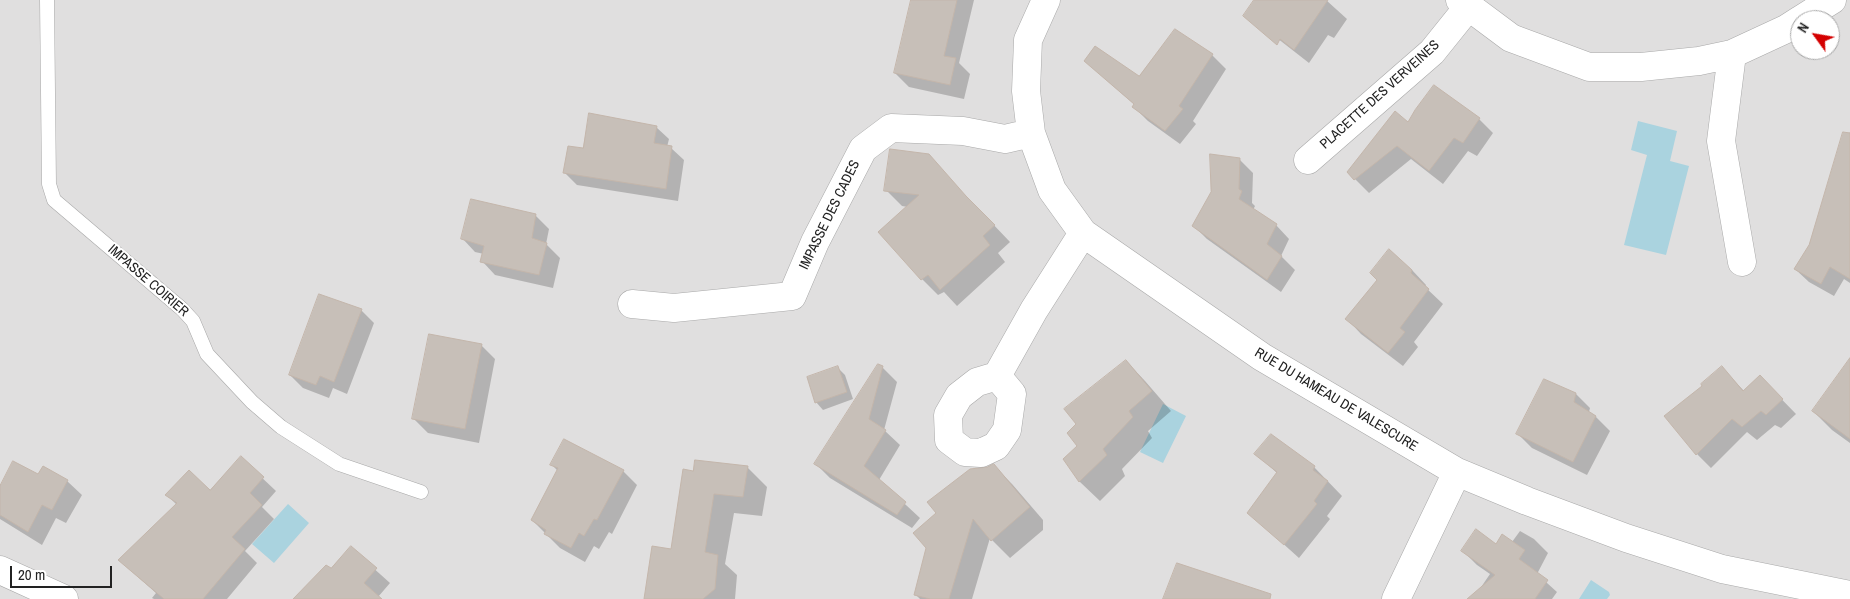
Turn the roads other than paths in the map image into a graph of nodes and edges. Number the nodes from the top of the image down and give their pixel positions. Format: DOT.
graph roads {
  1 [pos="47,0"];
  2 [pos="1046,0"];
  3 [pos="1832,0"];
  4 [pos="1464,3"];
  5 [pos="1816,10"];
  6 [pos="1790,26"];
  7 [pos="1732,54"];
  8 [pos="1031,133"];
  9 [pos="1308,160"];
  10 [pos="1083,233"];
  11 [pos="1742,262"];
  12 [pos="632,304"];
  13 [pos="997,376"];
  14 [pos="1457,472"];
  15 [pos="421,492"];
  16 [pos="0,570"];
  17 [pos="1850,595"];
  18 [pos="64,599"];
  19 [pos="1396,599"];
  1 -- 15 [label="lane, IMPASSE COIRIER"];
  2 -- 8 [label="street, RUE DU HAMEAU DE VALESCURE"];
  3 -- 5 [label="street"];
  4 -- 7 [label="street"];
  4 -- 9 [label="street, PLACETTE DES VERVEINES"];
  6 -- 7 [label="street"];
  7 -- 11 [label="street"];
  8 -- 10 [label="street, RUE DU HAMEAU DE VALESCURE"];
  8 -- 12 [label="street, IMPASSE DES CADES"];
  10 -- 13 [label="street"];
  10 -- 14 [label="street, RUE DU HAMEAU DE VALESCURE"];
  14 -- 17 [label="street, RUE DU HAMEAU DE VALESCURE"];
  14 -- 19 [label="street"];
  16 -- 18 [label="street"];
}
